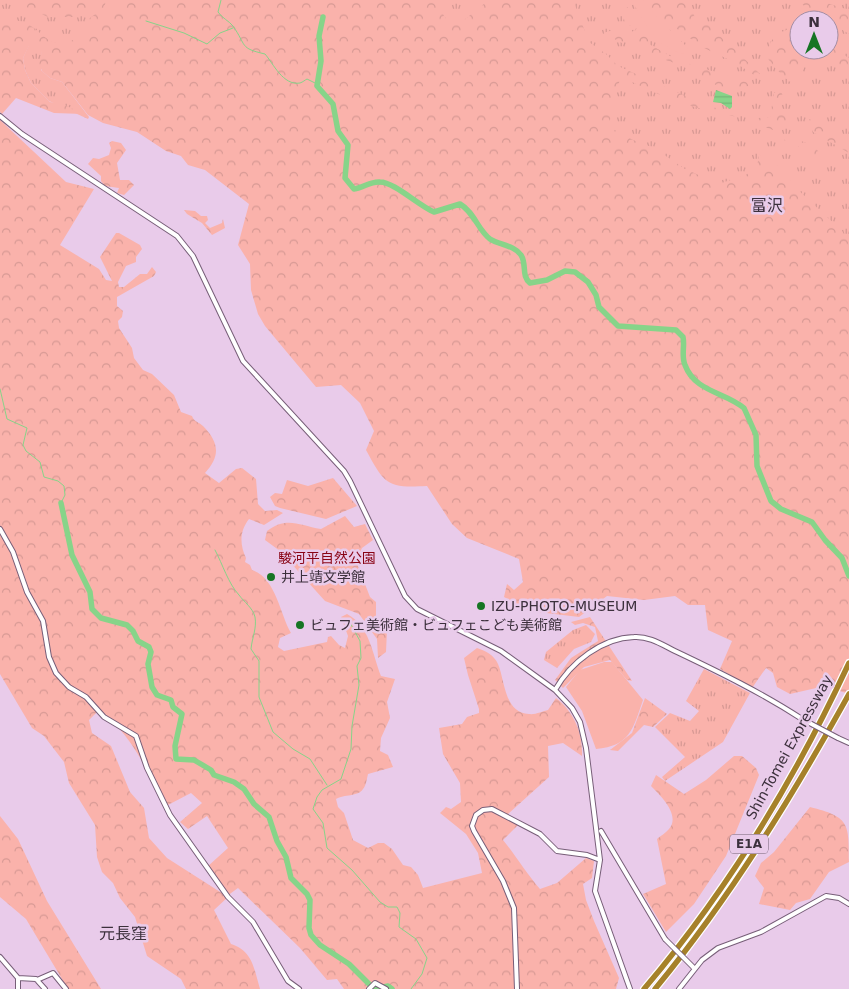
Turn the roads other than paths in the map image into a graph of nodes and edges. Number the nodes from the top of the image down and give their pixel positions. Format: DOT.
graph roads {
  1 [pos="0,116"];
  2 [pos="0,529"];
  3 [pos="849,662"];
  4 [pos="555,690"];
  5 [pos="849,694"];
  6 [pos="849,743"];
  7 [pos="601,831"];
  8 [pos="600,860"];
  9 [pos="849,904"];
  10 [pos="0,957"];
  11 [pos="694,968"];
  12 [pos="18,978"];
  13 [pos="37,980"];
  14 [pos="629,987"];
  15 [pos="18,989"];
  16 [pos="45,989"];
  17 [pos="66,989"];
  18 [pos="299,989"];
  19 [pos="369,989"];
  20 [pos="386,989"];
  21 [pos="517,989"];
  22 [pos="644,989"];
  23 [pos="655,989"];
  24 [pos="679,989"];
  1 -- 4 [label="street"];
  2 -- 18 [label="street"];
  3 -- 22 [label="highway, Shin-Tomei Expressway / E1A"];
  4 -- 6 [label="street, bridge"];
  4 -- 8 [label="street"];
  5 -- 23 [label="highway, Shin-Tomei Expressway / E1A"];
  7 -- 11 [label="street, bridge"];
  8 -- 14 [label="street"];
  8 -- 21 [label="street"];
  9 -- 11 [label="street"];
  10 -- 12 [label="street"];
  11 -- 24 [label="street"];
  12 -- 13 [label="street"];
  12 -- 15 [label="street"];
  13 -- 16 [label="street"];
  13 -- 17 [label="street"];
  19 -- 20 [label="street"];
}
